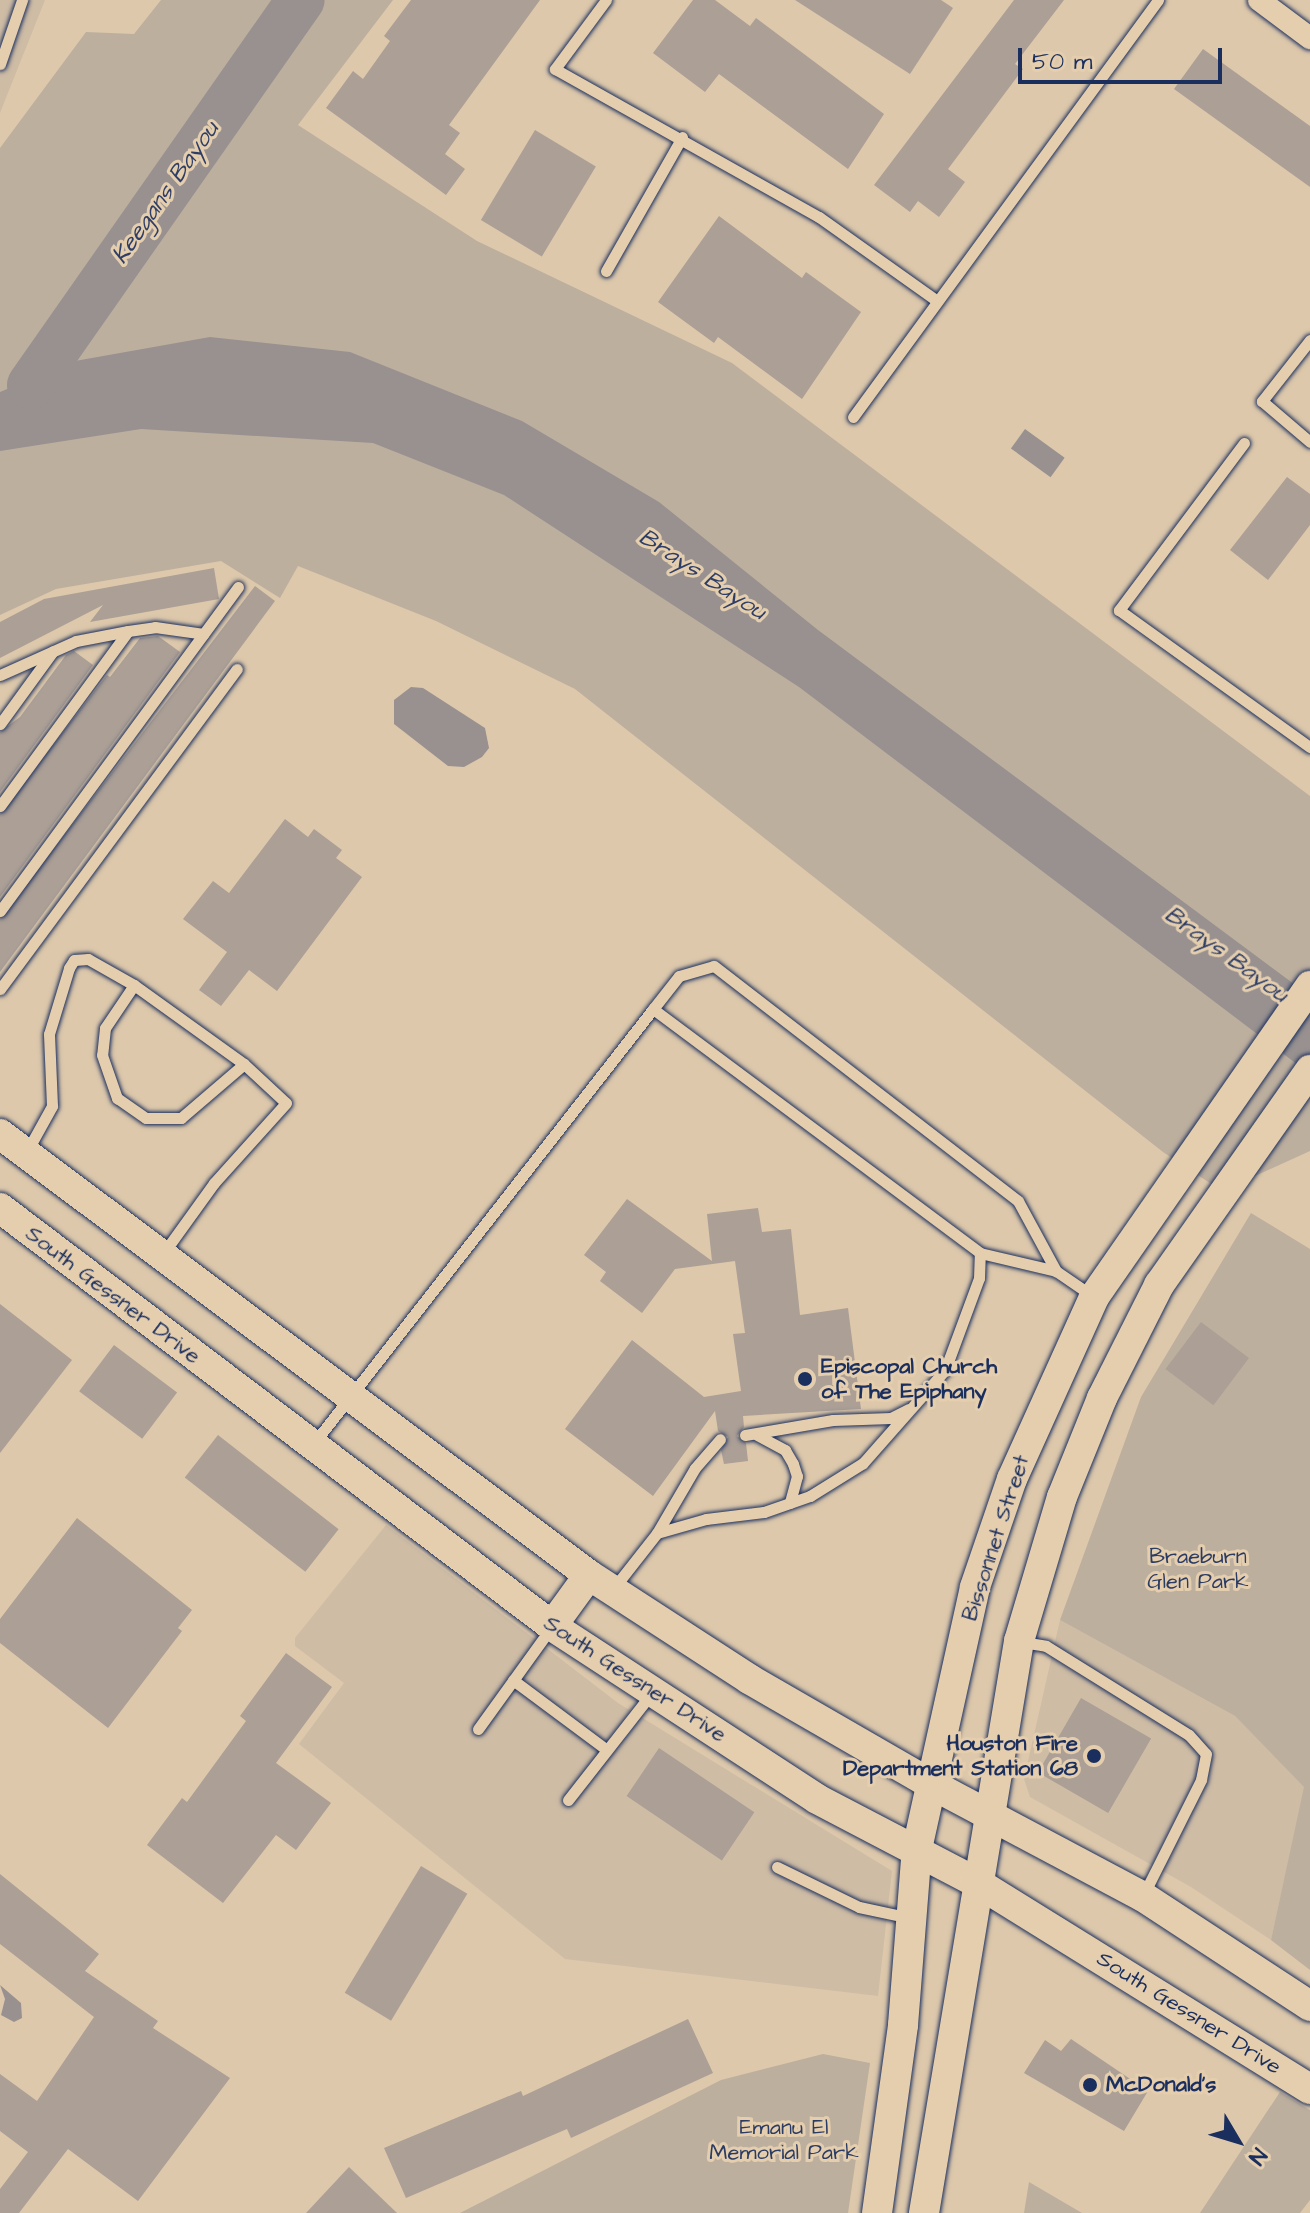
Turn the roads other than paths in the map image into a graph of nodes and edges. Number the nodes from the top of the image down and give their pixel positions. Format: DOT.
graph roads {
  1 [pos="22,0"];
  2 [pos="606,0"];
  3 [pos="1158,0"];
  4 [pos="1259,0"];
  5 [pos="1310,38"];
  6 [pos="0,64"];
  7 [pos="682,137"];
  8 [pos="606,271"];
  9 [pos="937,301"];
  10 [pos="1310,340"];
  11 [pos="853,417"];
  12 [pos="1310,441"];
  13 [pos="1244,443"];
  14 [pos="238,587"];
  15 [pos="128,631"];
  16 [pos="204,634"];
  17 [pos="53,651"];
  18 [pos="237,669"];
  19 [pos="0,675"];
  20 [pos="0,724"];
  21 [pos="1310,747"];
  22 [pos="0,806"];
  23 [pos="0,911"];
  24 [pos="134,985"];
  25 [pos="1310,986"];
  26 [pos="0,989"];
  27 [pos="653,1009"];
  28 [pos="244,1064"];
  29 [pos="1310,1070"];
  30 [pos="0,1134"];
  31 [pos="26,1153"];
  32 [pos="0,1208"];
  33 [pos="980,1253"];
  34 [pos="162,1255"];
  35 [pos="1056,1271"];
  36 [pos="1094,1297"];
  37 [pos="1053,1380"];
  38 [pos="351,1397"];
  39 [pos="1102,1398"];
  40 [pos="917,1406"];
  41 [pos="720,1439"];
  42 [pos="311,1447"];
  43 [pos="790,1503"];
  44 [pos="657,1533"];
  45 [pos="601,1583"];
  46 [pos="552,1626"];
  47 [pos="1019,1641"];
  48 [pos="513,1680"];
  49 [pos="652,1692"];
  50 [pos="478,1729"];
  51 [pos="607,1750"];
  52 [pos="931,1784"];
  53 [pos="568,1800"];
  54 [pos="987,1812"];
  55 [pos="917,1849"];
  56 [pos="777,1867"];
  57 [pos="976,1882"];
  58 [pos="1142,1896"];
  59 [pos="911,1918"];
  60 [pos="1310,2006"];
  61 [pos="1310,2089"];
  62 [pos="877,2213"];
  63 [pos="924,2213"];
  1 -- 6 [label="lane"];
  2 -- 7 [label="lane"];
  3 -- 9 [label="lane"];
  4 -- 5 [label="street"];
  7 -- 8 [label="lane"];
  7 -- 9 [label="lane"];
  9 -- 11 [label="lane"];
  10 -- 12 [label="lane"];
  13 -- 21 [label="lane"];
  14 -- 16 [label="lane"];
  15 -- 16 [label="lane"];
  15 -- 17 [label="lane"];
  15 -- 22 [label="lane"];
  16 -- 23 [label="lane"];
  17 -- 19 [label="lane"];
  17 -- 20 [label="lane"];
  18 -- 26 [label="lane"];
  24 -- 28 [label="lane"];
  24 -- 28 [label="lane"];
  24 -- 31 [label="lane"];
  25 -- 36 [label="main road, Bissonnet Street"];
  27 -- 33 [label="lane"];
  27 -- 35 [label="lane"];
  27 -- 38 [label="lane"];
  28 -- 34 [label="lane"];
  29 -- 39 [label="main road"];
  30 -- 31 [label="main road"];
  31 -- 34 [label="main road"];
  32 -- 42 [label="main road, South Gessner Drive"];
  33 -- 35 [label="lane"];
  33 -- 40 [label="lane"];
  34 -- 38 [label="main road"];
  35 -- 36 [label="lane"];
  36 -- 37 [label="main road, Bissonnet Street"];
  37 -- 39 [label="main road"];
  37 -- 52 [label="main road, Bissonnet Street"];
  38 -- 42 [label="lane"];
  38 -- 45 [label="main road"];
  39 -- 47 [label="main road"];
  40 -- 43 [label="lane"];
  40 -- 43 [label="lane"];
  41 -- 44 [label="lane"];
  42 -- 46 [label="main road, South Gessner Drive"];
  43 -- 44 [label="lane"];
  44 -- 45 [label="lane"];
  45 -- 46 [label="main road"];
  45 -- 52 [label="main road"];
  46 -- 48 [label="lane"];
  46 -- 49 [label="main road, South Gessner Drive"];
  47 -- 54 [label="main road"];
  47 -- 58 [label="lane"];
  48 -- 50 [label="lane"];
  48 -- 51 [label="lane"];
  49 -- 51 [label="lane"];
  49 -- 55 [label="main road, South Gessner Drive"];
  51 -- 53 [label="lane"];
  52 -- 54 [label="main road"];
  52 -- 55 [label="main road, Bissonnet Street"];
  54 -- 57 [label="main road"];
  54 -- 58 [label="main road"];
  55 -- 57 [label="main road, South Gessner Drive"];
  55 -- 59 [label="main road, Bissonnet Street"];
  56 -- 59 [label="lane"];
  57 -- 61 [label="main road, South Gessner Drive"];
  57 -- 63 [label="main road"];
  58 -- 60 [label="main road"];
  59 -- 62 [label="main road, Bissonnet Street"];
}
